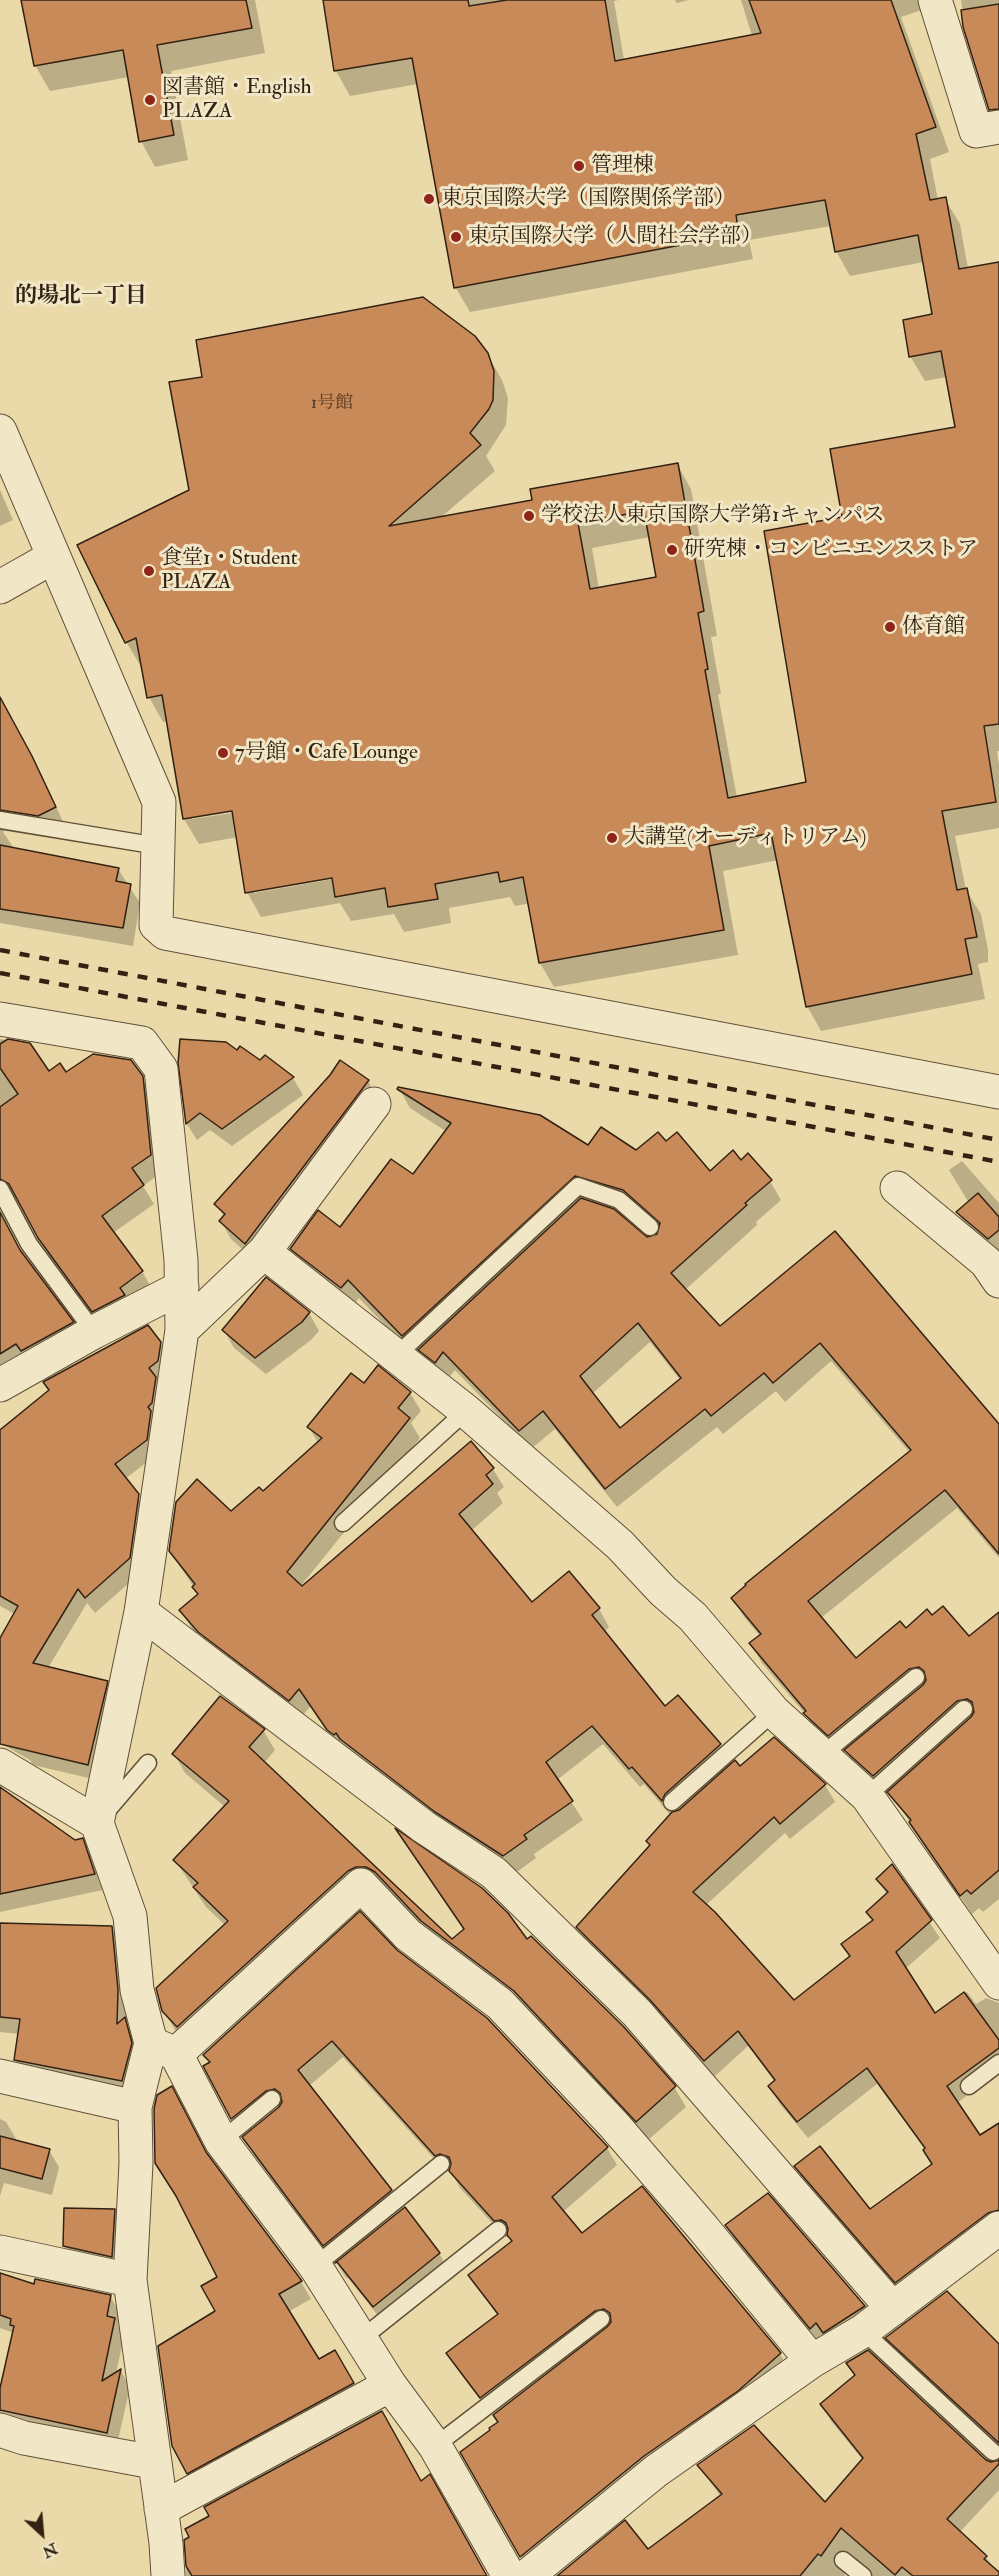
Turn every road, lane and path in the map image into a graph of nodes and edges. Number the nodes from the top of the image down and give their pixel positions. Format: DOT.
graph roads {
  1 [pos="935,0"];
  2 [pos="999,127"];
  3 [pos="0,431"];
  4 [pos="53,557"];
  5 [pos="0,587"];
  6 [pos="0,820"];
  7 [pos="158,846"];
  8 [pos="0,1019"];
  9 [pos="999,1092"];
  10 [pos="374,1104"];
  11 [pos="897,1188"];
  12 [pos="0,1190"];
  13 [pos="650,1227"];
  14 [pos="264,1251"];
  15 [pos="999,1281"];
  16 [pos="182,1287"];
  17 [pos="182,1330"];
  18 [pos="94,1332"];
  19 [pos="397,1355"];
  20 [pos="0,1385"];
  21 [pos="466,1411"];
  22 [pos="343,1523"];
  23 [pos="141,1612"];
  24 [pos="916,1677"];
  25 [pos="964,1709"];
  26 [pos="774,1712"];
  27 [pos="822,1755"];
  28 [pos="148,1762"];
  29 [pos="0,1765"];
  30 [pos="867,1796"];
  31 [pos="672,1802"];
  32 [pos="97,1822"];
  33 [pos="999,1983"];
  34 [pos="164,2048"];
  35 [pos="999,2063"];
  36 [pos="0,2076"];
  37 [pos="969,2086"];
  38 [pos="272,2099"];
  39 [pos="135,2107"];
  40 [pos="221,2141"];
  41 [pos="441,2164"];
  42 [pos="999,2228"];
  43 [pos="498,2230"];
  44 [pos="0,2252"];
  45 [pos="315,2266"];
  46 [pos="130,2280"];
  47 [pos="893,2309"];
  48 [pos="601,2319"];
  49 [pos="863,2331"];
  50 [pos="361,2339"];
  51 [pos="812,2361"];
  52 [pos="390,2385"];
  53 [pos="0,2430"];
  54 [pos="435,2446"];
  55 [pos="993,2452"];
  56 [pos="153,2462"];
  57 [pos="161,2509"];
  58 [pos="843,2560"];
  59 [pos="168,2576"];
  60 [pos="509,2576"];
  61 [pos="527,2576"];
  62 [pos="862,2576"];
  1 -- 2 [label="street"];
  3 -- 4 [label="street"];
  4 -- 5 [label="street"];
  4 -- 7 [label="street"];
  6 -- 7 [label="lane"];
  7 -- 9 [label="street"];
  8 -- 16 [label="street"];
  10 -- 14 [label="street"];
  11 -- 15 [label="street"];
  12 -- 18 [label="lane"];
  13 -- 19 [label="lane"];
  14 -- 17 [label="street"];
  14 -- 19 [label="street"];
  16 -- 17 [label="street"];
  16 -- 18 [label="street"];
  17 -- 23 [label="street"];
  18 -- 20 [label="street"];
  19 -- 21 [label="street"];
  21 -- 22 [label="lane"];
  21 -- 26 [label="street"];
  23 -- 32 [label="street"];
  23 -- 47 [label="street"];
  24 -- 27 [label="lane"];
  25 -- 30 [label="lane"];
  26 -- 27 [label="street"];
  26 -- 31 [label="lane"];
  27 -- 30 [label="street"];
  28 -- 32 [label="lane"];
  29 -- 32 [label="street"];
  30 -- 33 [label="street"];
  32 -- 34 [label="street"];
  34 -- 39 [label="street"];
  34 -- 40 [label="street"];
  34 -- 51 [label="street"];
  35 -- 37 [label="lane"];
  36 -- 39 [label="street"];
  38 -- 40 [label="lane"];
  39 -- 46 [label="street"];
  40 -- 45 [label="street"];
  41 -- 45 [label="lane"];
  42 -- 47 [label="street"];
  43 -- 50 [label="lane"];
  44 -- 46 [label="street"];
  45 -- 50 [label="street"];
  46 -- 56 [label="street"];
  47 -- 49 [label="street"];
  48 -- 54 [label="lane"];
  49 -- 51 [label="street"];
  49 -- 55 [label="lane"];
  50 -- 52 [label="street"];
  51 -- 61 [label="street"];
  52 -- 54 [label="street"];
  52 -- 57 [label="street"];
  53 -- 56 [label="street"];
  54 -- 60 [label="street"];
  56 -- 57 [label="street"];
  57 -- 59 [label="street"];
  58 -- 62 [label="lane"];
}
